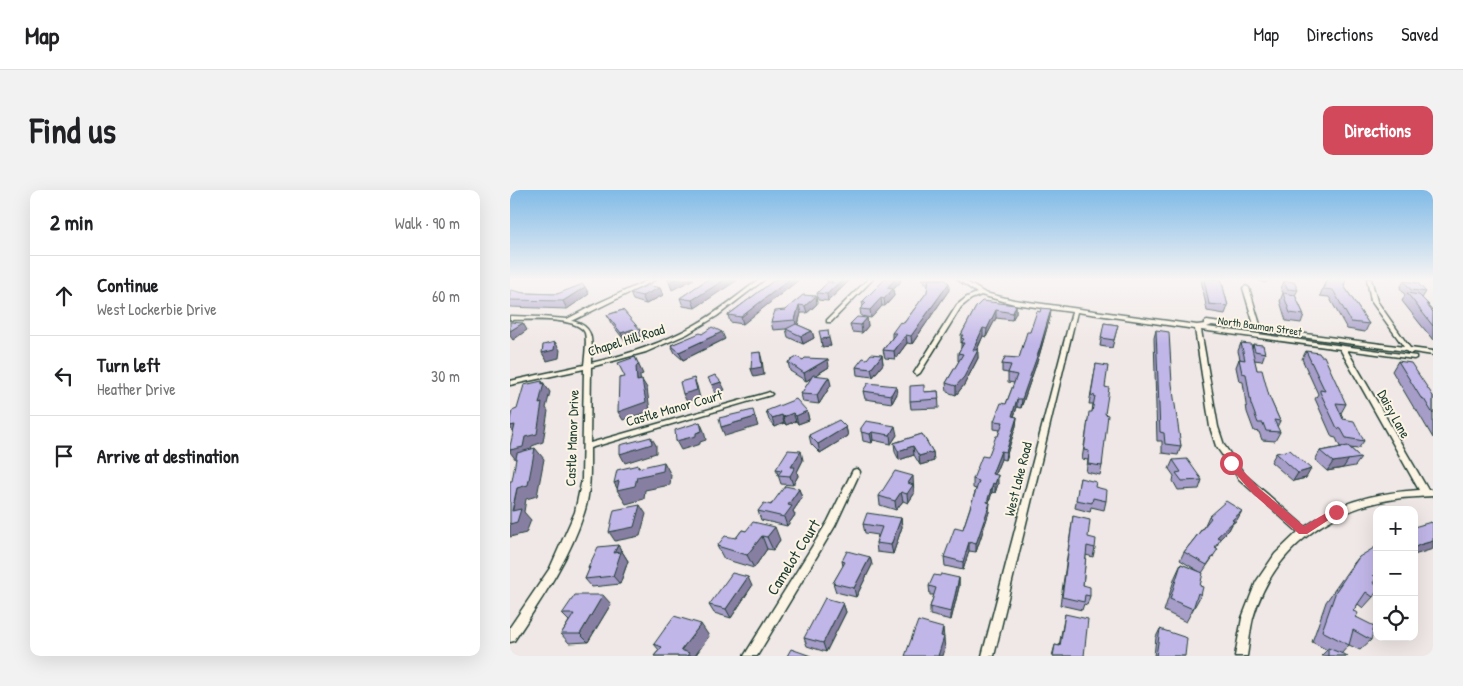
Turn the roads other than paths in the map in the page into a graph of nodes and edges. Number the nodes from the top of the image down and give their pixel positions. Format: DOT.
graph roads {
  1 [pos="607,301"];
  2 [pos="733,301"];
  3 [pos="849,301"];
  4 [pos="965,301"];
  5 [pos="1009,301"];
  6 [pos="1250,301"];
  7 [pos="1374,301"];
  8 [pos="1075,310"];
  9 [pos="510,318"];
  10 [pos="569,320"];
  11 [pos="829,321"];
  12 [pos="1197,324"];
  13 [pos="1259,330"];
  14 [pos="1342,347"];
  15 [pos="1409,350"];
  16 [pos="1433,353"];
  17 [pos="587,365"];
  18 [pos="917,373"];
  19 [pos="510,383"];
  20 [pos="769,394"];
  21 [pos="586,447"];
  22 [pos="856,472"];
  23 [pos="1429,493"];
  24 [pos="1303,531"];
  25 [pos="510,637"];
  26 [pos="750,656"];
  27 [pos="988,656"];
  28 [pos="1241,656"];
  1 -- 10 [label="street"];
  2 -- 17 [label="street, Chapel Hill Road"];
  3 -- 11 [label="street"];
  4 -- 18 [label="street"];
  5 -- 8 [label="street, North Bauman Street"];
  6 -- 13 [label="street"];
  7 -- 15 [label="street"];
  8 -- 12 [label="street, North Bauman Street"];
  8 -- 27 [label="street, West Lake Road"];
  9 -- 10 [label="street"];
  10 -- 17 [label="street, Castle Manor Drive"];
  12 -- 13 [label="street, North Bauman Street"];
  12 -- 14 [label="street, North Bauman Street"];
  12 -- 24 [label="street"];
  13 -- 15 [label="street, North Bauman Street"];
  14 -- 15 [label="street, North Bauman Street"];
  14 -- 23 [label="street, Daisy Lane"];
  15 -- 16 [label="street, North Bauman Street"];
  17 -- 19 [label="street, Chapel Hill Road"];
  17 -- 21 [label="street, Castle Manor Drive"];
  20 -- 21 [label="street, Castle Manor Court"];
  21 -- 25 [label="street, Castle Manor Drive"];
  22 -- 26 [label="street, Camelot Court"];
  23 -- 24 [label="street"];
  24 -- 28 [label="street"];
}
